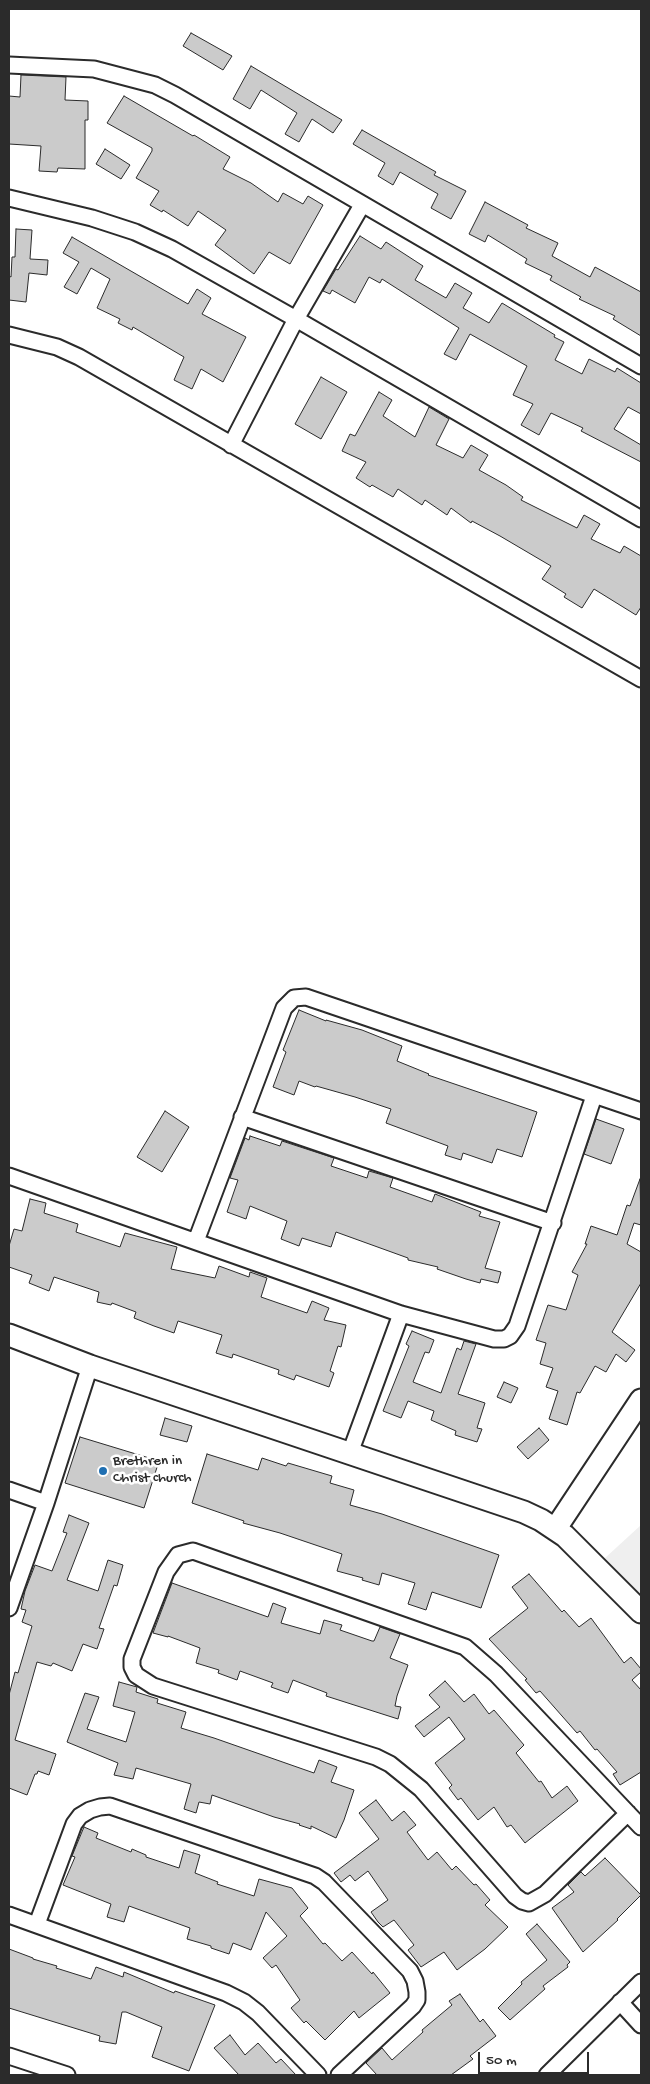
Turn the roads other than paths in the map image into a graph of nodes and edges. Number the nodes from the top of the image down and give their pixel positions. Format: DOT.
graph roads {
  1 [pos="9,65"];
  2 [pos="9,198"];
  3 [pos="362,205"];
  4 [pos="296,319"];
  5 [pos="9,335"];
  6 [pos="641,366"];
  7 [pos="231,445"];
  8 [pos="641,519"];
  9 [pos="641,679"];
  10 [pos="594,1096"];
  11 [pos="641,1112"];
  12 [pos="242,1117"];
  13 [pos="9,1176"];
  14 [pos="553,1223"];
  15 [pos="196,1241"];
  16 [pos="401,1314"];
  17 [pos="9,1335"];
  18 [pos="90,1366"];
  19 [pos="641,1400"];
  20 [pos="350,1453"];
  21 [pos="9,1490"];
  22 [pos="46,1503"];
  23 [pos="556,1528"];
  24 [pos="9,1608"];
  25 [pos="641,1612"];
  26 [pos="628,1813"];
  27 [pos="641,1826"];
  28 [pos="9,1915"];
  29 [pos="37,1924"];
  30 [pos="641,1982"];
  31 [pos="620,2002"];
  32 [pos="641,2025"];
  33 [pos="9,2056"];
  34 [pos="67,2075"];
  35 [pos="318,2075"];
  36 [pos="339,2075"];
  37 [pos="547,2075"];
  1 -- 3 [label="street"];
  2 -- 4 [label="street"];
  3 -- 4 [label="street"];
  3 -- 6 [label="street"];
  4 -- 7 [label="street"];
  4 -- 8 [label="street"];
  5 -- 7 [label="street"];
  7 -- 9 [label="street"];
  10 -- 11 [label="street"];
  10 -- 12 [label="street"];
  10 -- 14 [label="street"];
  12 -- 14 [label="street"];
  12 -- 15 [label="street"];
  13 -- 15 [label="street"];
  14 -- 16 [label="street"];
  15 -- 16 [label="street"];
  16 -- 20 [label="street"];
  17 -- 18 [label="street"];
  18 -- 20 [label="street"];
  18 -- 22 [label="street"];
  19 -- 23 [label="street"];
  20 -- 23 [label="street"];
  21 -- 22 [label="street"];
  22 -- 24 [label="street"];
  23 -- 25 [label="street"];
  26 -- 26 [label="street"];
  26 -- 27 [label="street"];
  28 -- 29 [label="street"];
  29 -- 35 [label="street"];
  29 -- 36 [label="street"];
  30 -- 31 [label="street"];
  31 -- 32 [label="street"];
  31 -- 37 [label="street"];
  33 -- 34 [label="street"];
}
